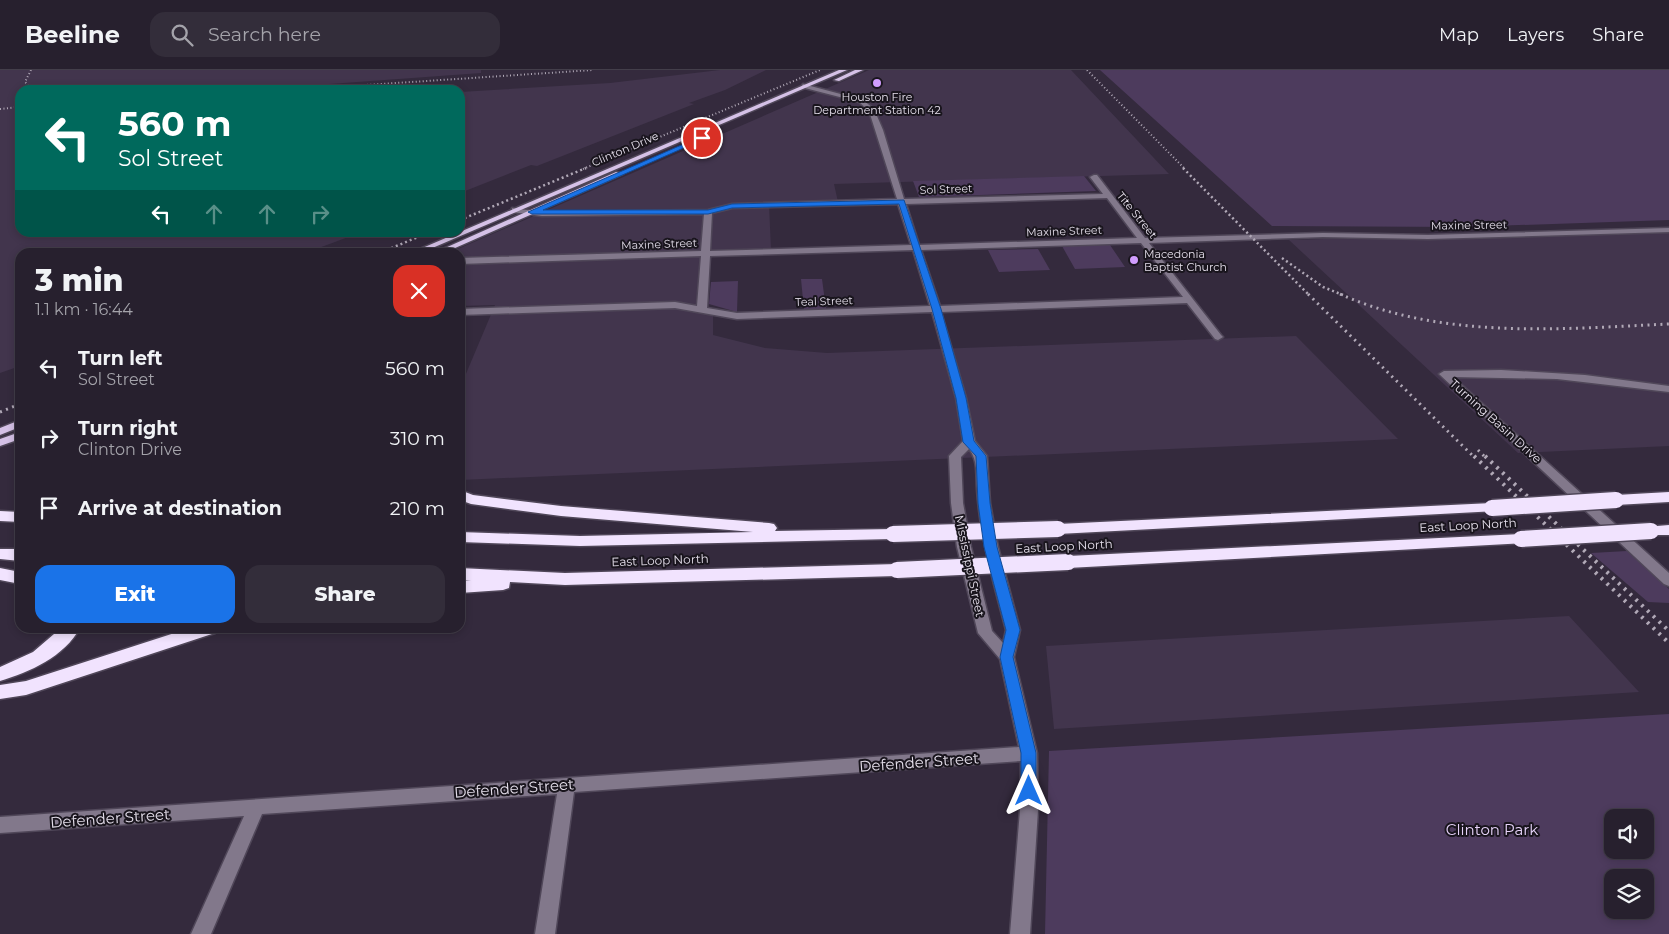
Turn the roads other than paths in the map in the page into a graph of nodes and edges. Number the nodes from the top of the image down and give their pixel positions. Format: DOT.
graph roads {
  1 [pos="844,70"];
  2 [pos="860,70"];
  3 [pos="803,86"];
  4 [pos="815,89"];
  5 [pos="1094,177"];
  6 [pos="1108,196"];
  7 [pos="902,202"];
  8 [pos="515,210"];
  9 [pos="532,212"];
  10 [pos="708,212"];
  11 [pos="1669,230"];
  12 [pos="465,231"];
  13 [pos="452,237"];
  14 [pos="1144,240"];
  15 [pos="916,247"];
  16 [pos="426,248"];
  17 [pos="449,248"];
  18 [pos="706,254"];
  19 [pos="465,261"];
  20 [pos="1189,300"];
  21 [pos="702,308"];
  22 [pos="936,309"];
  23 [pos="465,312"];
  24 [pos="1218,337"];
  25 [pos="1669,389"];
  26 [pos="15,425"];
  27 [pos="0,432"];
  28 [pos="15,437"];
  29 [pos="969,442"];
  30 [pos="0,443"];
  31 [pos="465,497"];
  32 [pos="1669,498"];
  33 [pos="0,516"];
  34 [pos="15,517"];
  35 [pos="1669,530"];
  36 [pos="842,535"];
  37 [pos="465,537"];
  38 [pos="0,554"];
  39 [pos="15,555"];
  40 [pos="0,574"];
  41 [pos="465,574"];
  42 [pos="15,577"];
  43 [pos="564,579"];
  44 [pos="1669,581"];
  45 [pos="465,588"];
  46 [pos="67,633"];
  47 [pos="194,633"];
  48 [pos="1007,657"];
  49 [pos="0,674"];
  50 [pos="0,692"];
  51 [pos="1029,753"];
  52 [pos="567,784"];
  53 [pos="256,808"];
  54 [pos="0,825"];
  55 [pos="201,934"];
  56 [pos="546,934"];
  57 [pos="1020,934"];
  1 -- 3 [label="main road, Clinton Drive"];
  2 -- 4 [label="main road, Clinton Drive"];
  3 -- 4 [label="street, Mississippi Street"];
  3 -- 8 [label="main road, Clinton Drive"];
  4 -- 7 [label="street, Mississippi Street"];
  4 -- 9 [label="main road, Clinton Drive"];
  5 -- 6 [label="street, Tite Street"];
  6 -- 7 [label="street, Sol Street"];
  6 -- 14 [label="street, Tite Street"];
  7 -- 10 [label="street, Sol Street"];
  7 -- 15 [label="street, Mississippi Street"];
  8 -- 9 [label="street, Sol Street"];
  8 -- 12 [label="main road, Clinton Drive"];
  9 -- 10 [label="street, Sol Street"];
  9 -- 17 [label="main road, Clinton Drive"];
  10 -- 18 [label="street"];
  11 -- 14 [label="street, Maxine Street"];
  13 -- 16 [label="main road, Clinton Drive"];
  14 -- 15 [label="street, Maxine Street"];
  14 -- 20 [label="street, Tite Street"];
  15 -- 18 [label="street, Maxine Street"];
  15 -- 22 [label="street, Mississippi Street"];
  18 -- 19 [label="street, Maxine Street"];
  18 -- 21 [label="street"];
  20 -- 22 [label="street, Teal Street"];
  20 -- 24 [label="street, Tite Street"];
  21 -- 22 [label="street, Teal Street"];
  21 -- 23 [label="street, Teal Street"];
  22 -- 29 [label="street, Mississippi Street"];
  25 -- 44 [label="street, Turning Basin Drive"];
  26 -- 27 [label="main road"];
  28 -- 30 [label="main road"];
  29 -- 48 [label="street, Mississippi Street"];
  29 -- 48 [label="street, Mississippi Street"];
  31 -- 36 [label="highway"];
  32 -- 36 [label="highway, East Loop North, bridge"];
  33 -- 34 [label="highway"];
  35 -- 43 [label="highway, East Loop North, bridge"];
  36 -- 37 [label="highway, East Loop North"];
  38 -- 39 [label="highway"];
  40 -- 42 [label="highway"];
  41 -- 43 [label="highway, East Loop North"];
  43 -- 45 [label="highway"];
  46 -- 49 [label="highway"];
  47 -- 50 [label="highway"];
  48 -- 51 [label="street, Mississippi Street"];
  51 -- 52 [label="street, Defender Street"];
  51 -- 57 [label="street, Mississippi Street"];
  52 -- 53 [label="street, Defender Street"];
  52 -- 56 [label="street"];
  53 -- 54 [label="street, Defender Street"];
  53 -- 55 [label="street"];
}
